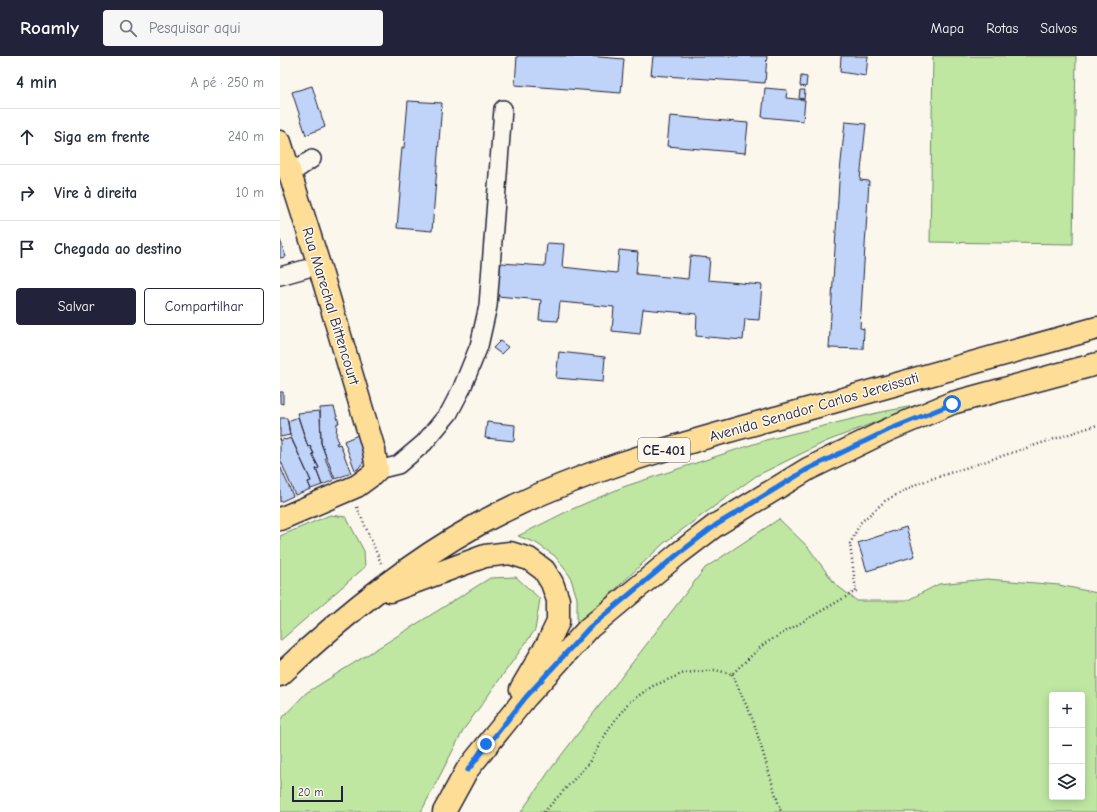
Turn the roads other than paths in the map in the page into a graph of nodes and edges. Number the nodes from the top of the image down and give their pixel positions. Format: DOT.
graph roads {
  1 [pos="503,109"];
  2 [pos="280,142"];
  3 [pos="312,159"];
  4 [pos="290,174"];
  5 [pos="319,265"];
  6 [pos="280,276"];
  7 [pos="1097,328"];
  8 [pos="1097,364"];
  9 [pos="377,470"];
  10 [pos="280,519"];
  11 [pos="370,598"];
  12 [pos="280,675"];
  13 [pos="468,770"];
  14 [pos="444,812"];
  1 -- 9 [label="street"];
  2 -- 4 [label="main road, Rua Marechal Bittencourt"];
  3 -- 4 [label="street"];
  4 -- 5 [label="main road, Rua Marechal Bittencourt"];
  5 -- 6 [label="street"];
  5 -- 9 [label="main road, Rua Marechal Bittencourt"];
  7 -- 11 [label="main road, Avenida Senador Carlos Jereissati / CE-401"];
  8 -- 13 [label="main road"];
  9 -- 10 [label="main road"];
  11 -- 12 [label="main road, Avenida Senador Carlos Jereissati / CE-401"];
  11 -- 13 [label="main road"];
  13 -- 14 [label="main road"];
}
